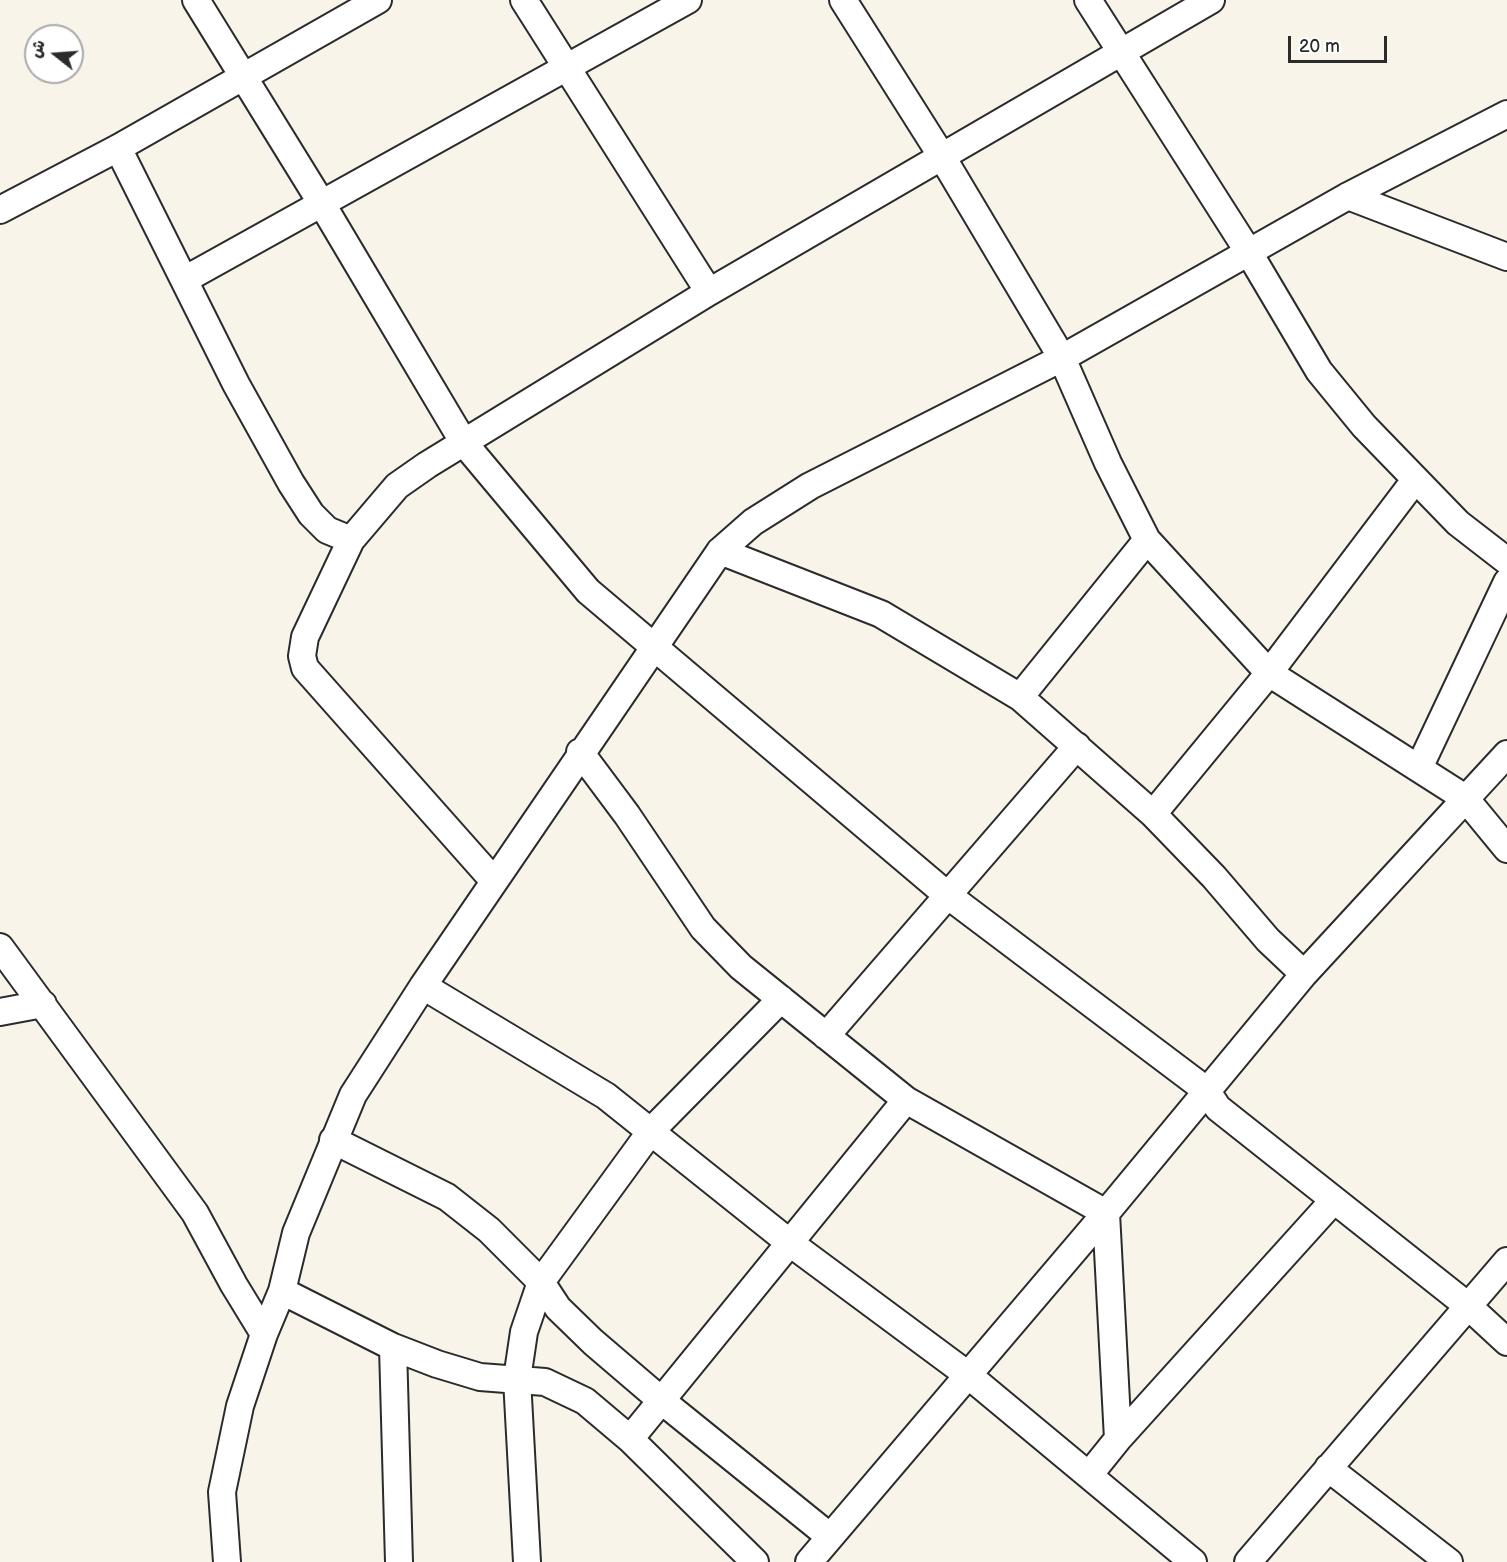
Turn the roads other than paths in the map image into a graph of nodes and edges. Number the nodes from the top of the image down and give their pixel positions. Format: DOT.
graph roads {
  1 [pos="196,0"];
  2 [pos="378,0"];
  3 [pos="524,0"];
  4 [pos="688,0"];
  5 [pos="843,0"];
  6 [pos="1088,0"];
  7 [pos="1211,0"];
  8 [pos="1120,51"];
  9 [pos="567,68"];
  10 [pos="243,77"];
  11 [pos="1507,114"];
  12 [pos="118,148"];
  13 [pos="941,155"];
  14 [pos="1348,196"];
  15 [pos="322,204"];
  16 [pos="0,210"];
  17 [pos="1248,251"];
  18 [pos="1507,257"];
  19 [pos="184,280"];
  20 [pos="709,292"];
  21 [pos="1062,358"];
  22 [pos="464,443"];
  23 [pos="1415,480"];
  24 [pos="351,540"];
  25 [pos="1147,540"];
  26 [pos="720,551"];
  27 [pos="1507,561"];
  28 [pos="1507,582"];
  29 [pos="654,645"];
  30 [pos="1269,673"];
  31 [pos="1020,698"];
  32 [pos="1077,747"];
  33 [pos="580,753"];
  34 [pos="1507,754"];
  35 [pos="1419,768"];
  36 [pos="1465,798"];
  37 [pos="1153,814"];
  38 [pos="1507,849"];
  39 [pos="494,881"];
  40 [pos="946,894"];
  41 [pos="0,947"];
  42 [pos="1304,974"];
  43 [pos="423,986"];
  44 [pos="781,999"];
  45 [pos="44,1004"];
  46 [pos="0,1012"];
  47 [pos="825,1036"];
  48 [pos="1206,1090"];
  49 [pos="906,1100"];
  50 [pos="651,1131"];
  51 [pos="333,1140"];
  52 [pos="1334,1200"];
  53 [pos="1106,1213"];
  54 [pos="790,1243"];
  55 [pos="1507,1261"];
  56 [pos="541,1282"];
  57 [pos="282,1291"];
  58 [pos="1468,1306"];
  59 [pos="264,1334"];
  60 [pos="1507,1342"];
  61 [pos="393,1347"];
  62 [pos="968,1375"];
  63 [pos="517,1379"];
  64 [pos="662,1401"];
  65 [pos="630,1439"];
  66 [pos="1118,1439"];
  67 [pos="1328,1468"];
  68 [pos="1089,1475"];
  69 [pos="829,1536"];
  70 [pos="227,1562"];
  71 [pos="399,1562"];
  72 [pos="526,1562"];
  73 [pos="755,1562"];
  74 [pos="809,1562"];
  75 [pos="1193,1562"];
  76 [pos="1248,1562"];
  77 [pos="1449,1562"];
  1 -- 10 [label="street"];
  2 -- 10 [label="street"];
  3 -- 9 [label="street"];
  4 -- 9 [label="street"];
  5 -- 13 [label="street"];
  6 -- 8 [label="street"];
  7 -- 8 [label="street"];
  8 -- 13 [label="street"];
  8 -- 17 [label="street"];
  9 -- 15 [label="street"];
  9 -- 20 [label="street"];
  10 -- 12 [label="street"];
  10 -- 15 [label="street"];
  11 -- 14 [label="street"];
  12 -- 16 [label="street"];
  12 -- 19 [label="street"];
  13 -- 20 [label="street"];
  13 -- 21 [label="street"];
  14 -- 17 [label="street"];
  14 -- 18 [label="street"];
  15 -- 19 [label="street"];
  15 -- 22 [label="street"];
  17 -- 21 [label="street"];
  17 -- 23 [label="street"];
  19 -- 24 [label="street"];
  20 -- 22 [label="street"];
  21 -- 25 [label="street"];
  21 -- 26 [label="street"];
  22 -- 24 [label="street"];
  22 -- 29 [label="street"];
  23 -- 27 [label="street"];
  23 -- 30 [label="street"];
  24 -- 39 [label="street"];
  25 -- 30 [label="street"];
  25 -- 31 [label="street"];
  26 -- 29 [label="street"];
  26 -- 31 [label="street"];
  28 -- 35 [label="street"];
  29 -- 33 [label="street"];
  29 -- 40 [label="street"];
  30 -- 35 [label="street"];
  30 -- 37 [label="street"];
  31 -- 32 [label="street"];
  32 -- 37 [label="street"];
  32 -- 40 [label="street"];
  33 -- 39 [label="street"];
  33 -- 44 [label="street"];
  34 -- 36 [label="street"];
  35 -- 36 [label="street"];
  36 -- 38 [label="street"];
  36 -- 42 [label="street"];
  37 -- 42 [label="street"];
  39 -- 43 [label="street"];
  40 -- 47 [label="street"];
  40 -- 48 [label="street"];
  41 -- 45 [label="street"];
  42 -- 48 [label="street"];
  43 -- 50 [label="street"];
  43 -- 51 [label="street"];
  44 -- 47 [label="street"];
  44 -- 50 [label="street"];
  45 -- 46 [label="street"];
  45 -- 59 [label="street"];
  47 -- 49 [label="street"];
  48 -- 52 [label="street"];
  48 -- 53 [label="street"];
  49 -- 53 [label="street"];
  49 -- 54 [label="street"];
  50 -- 54 [label="street"];
  50 -- 56 [label="street"];
  51 -- 56 [label="street"];
  51 -- 57 [label="street"];
  52 -- 58 [label="street"];
  52 -- 66 [label="street"];
  53 -- 62 [label="street"];
  53 -- 66 [label="street"];
  54 -- 62 [label="street"];
  54 -- 64 [label="street"];
  55 -- 58 [label="street"];
  56 -- 63 [label="street"];
  56 -- 64 [label="street"];
  57 -- 59 [label="street"];
  57 -- 61 [label="street"];
  58 -- 60 [label="street"];
  58 -- 67 [label="street"];
  59 -- 70 [label="street"];
  61 -- 63 [label="street"];
  61 -- 71 [label="street"];
  62 -- 68 [label="street"];
  62 -- 69 [label="street"];
  63 -- 65 [label="street"];
  63 -- 72 [label="street"];
  64 -- 65 [label="street"];
  64 -- 69 [label="street"];
  65 -- 73 [label="street"];
  66 -- 68 [label="street"];
  67 -- 76 [label="street"];
  67 -- 77 [label="street"];
  68 -- 75 [label="street"];
  69 -- 74 [label="street"];
}
